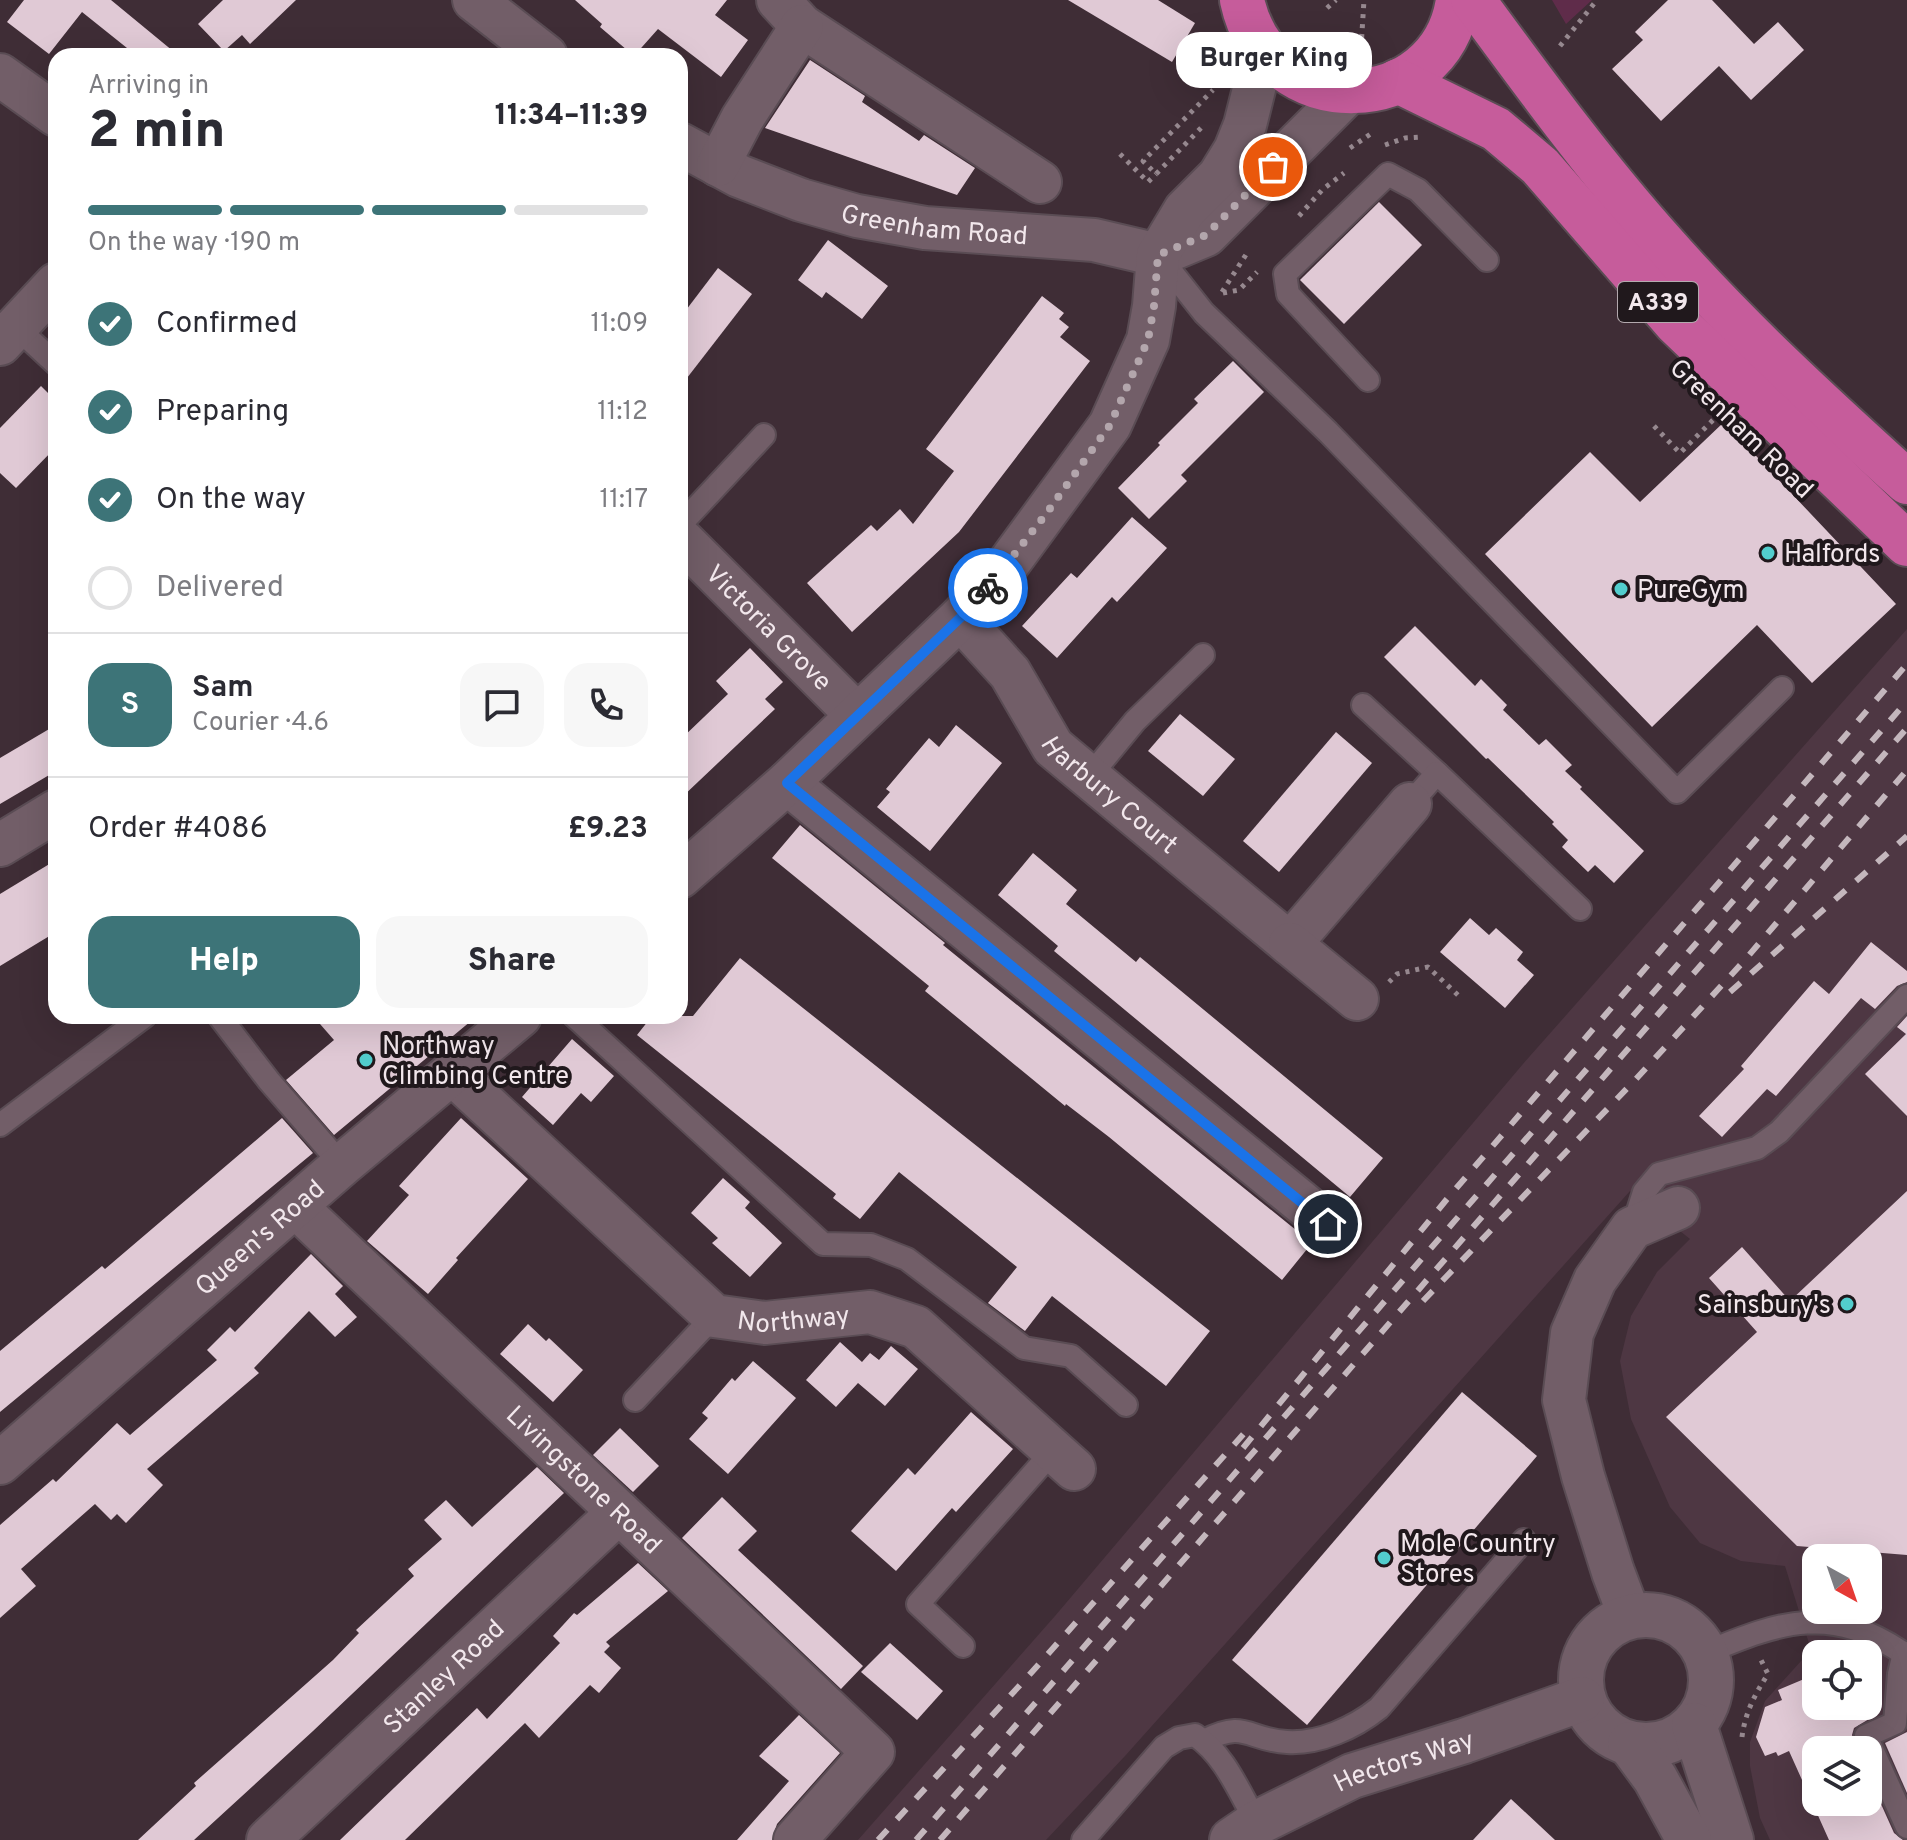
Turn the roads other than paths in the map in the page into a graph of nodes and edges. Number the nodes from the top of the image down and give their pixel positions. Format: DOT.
graph roads {
  1 [pos="474,0"];
  2 [pos="1458,0"];
  3 [pos="1473,0"];
  4 [pos="790,13"];
  5 [pos="1249,20"];
  6 [pos="536,48"];
  7 [pos="0,75"];
  8 [pos="1398,81"];
  9 [pos="1349,92"];
  10 [pos="48,109"];
  11 [pos="688,148"];
  12 [pos="718,165"];
  13 [pos="1040,182"];
  14 [pos="1158,255"];
  15 [pos="1487,260"];
  16 [pos="48,292"];
  17 [pos="8,335"];
  18 [pos="48,359"];
  19 [pos="1368,380"];
  20 [pos="764,435"];
  21 [pos="1906,480"];
  22 [pos="688,527"];
  23 [pos="688,542"];
  24 [pos="1907,544"];
  25 [pos="960,618"];
  26 [pos="1203,655"];
  27 [pos="1782,688"];
  28 [pos="1363,705"];
  29 [pos="857,715"];
  30 [pos="1089,777"];
  31 [pos="787,783"];
  32 [pos="1424,788"];
  33 [pos="48,816"];
  34 [pos="0,845"];
  35 [pos="688,870"];
  36 [pos="1580,909"];
  37 [pos="1290,944"];
  38 [pos="1907,996"];
  39 [pos="1357,999"];
  40 [pos="134,1024"];
  41 [pos="225,1024"];
  42 [pos="511,1024"];
  43 [pos="583,1024"];
  44 [pos="453,1074"];
  45 [pos="0,1125"];
  46 [pos="342,1165"];
  47 [pos="295,1206"];
  48 [pos="1678,1208"];
  49 [pos="1328,1224"];
  50 [pos="1632,1228"];
  51 [pos="714,1316"];
  52 [pos="635,1400"];
  53 [pos="1126,1405"];
  54 [pos="1064,1459"];
  55 [pos="0,1463"];
  56 [pos="619,1512"];
  57 [pos="1524,1540"];
  58 [pos="1630,1617"];
  59 [pos="963,1646"];
  60 [pos="1705,1653"];
  61 [pos="1906,1654"];
  62 [pos="1582,1699"];
  63 [pos="1694,1725"];
  64 [pos="1204,1741"];
  65 [pos="1630,1744"];
  66 [pos="1907,1827"];
  67 [pos="1244,1832"];
  68 [pos="268,1840"];
  69 [pos="795,1840"];
  70 [pos="1083,1840"];
  71 [pos="1689,1840"];
  72 [pos="1731,1840"];
  1 -- 6 [label="street"];
  2 -- 8 [label="highway"];
  3 -- 21 [label="highway, A339"];
  4 -- 12 [label="street"];
  4 -- 13 [label="street"];
  5 -- 9 [label="highway"];
  5 -- 14 [label="street"];
  7 -- 10 [label="street"];
  8 -- 9 [label="highway"];
  8 -- 24 [label="highway, Greenham Road / A339"];
  9 -- 14 [label="street"];
  11 -- 12 [label="street, Greenham Road"];
  12 -- 14 [label="street, Greenham Road"];
  14 -- 25 [label="street"];
  14 -- 27 [label="lane"];
  15 -- 19 [label="lane"];
  16 -- 17 [label="street"];
  17 -- 18 [label="lane"];
  20 -- 22 [label="lane"];
  23 -- 29 [label="street, Victoria Grove"];
  25 -- 29 [label="street"];
  25 -- 30 [label="street, Harbury Court"];
  26 -- 30 [label="lane"];
  28 -- 32 [label="lane"];
  29 -- 31 [label="street"];
  30 -- 37 [label="street, Harbury Court"];
  31 -- 35 [label="street"];
  31 -- 49 [label="street"];
  32 -- 36 [label="lane"];
  32 -- 37 [label="street"];
  33 -- 34 [label="street"];
  37 -- 39 [label="street, Harbury Court"];
  38 -- 50 [label="lane"];
  40 -- 45 [label="lane"];
  41 -- 46 [label="lane"];
  42 -- 44 [label="street, Queen's Road"];
  43 -- 53 [label="lane"];
  44 -- 46 [label="street, Queen's Road"];
  44 -- 51 [label="street, Northway"];
  46 -- 47 [label="street, Queen's Road"];
  47 -- 55 [label="street, Queen's Road"];
  47 -- 56 [label="street, Livingstone Road"];
  48 -- 50 [label="street"];
  50 -- 58 [label="street"];
  51 -- 52 [label="lane"];
  51 -- 54 [label="street, Northway"];
  54 -- 59 [label="lane"];
  56 -- 68 [label="street, Stanley Road"];
  56 -- 69 [label="street, Livingstone Road"];
  57 -- 64 [label="lane"];
  58 -- 60 [label="main road"];
  58 -- 62 [label="main road"];
  60 -- 61 [label="lane"];
  60 -- 63 [label="main road"];
  61 -- 66 [label="lane"];
  62 -- 65 [label="main road"];
  62 -- 67 [label="main road, Hectors Way"];
  63 -- 65 [label="main road"];
  63 -- 72 [label="main road"];
  64 -- 67 [label="lane"];
  64 -- 70 [label="lane"];
  65 -- 71 [label="main road"];
}
